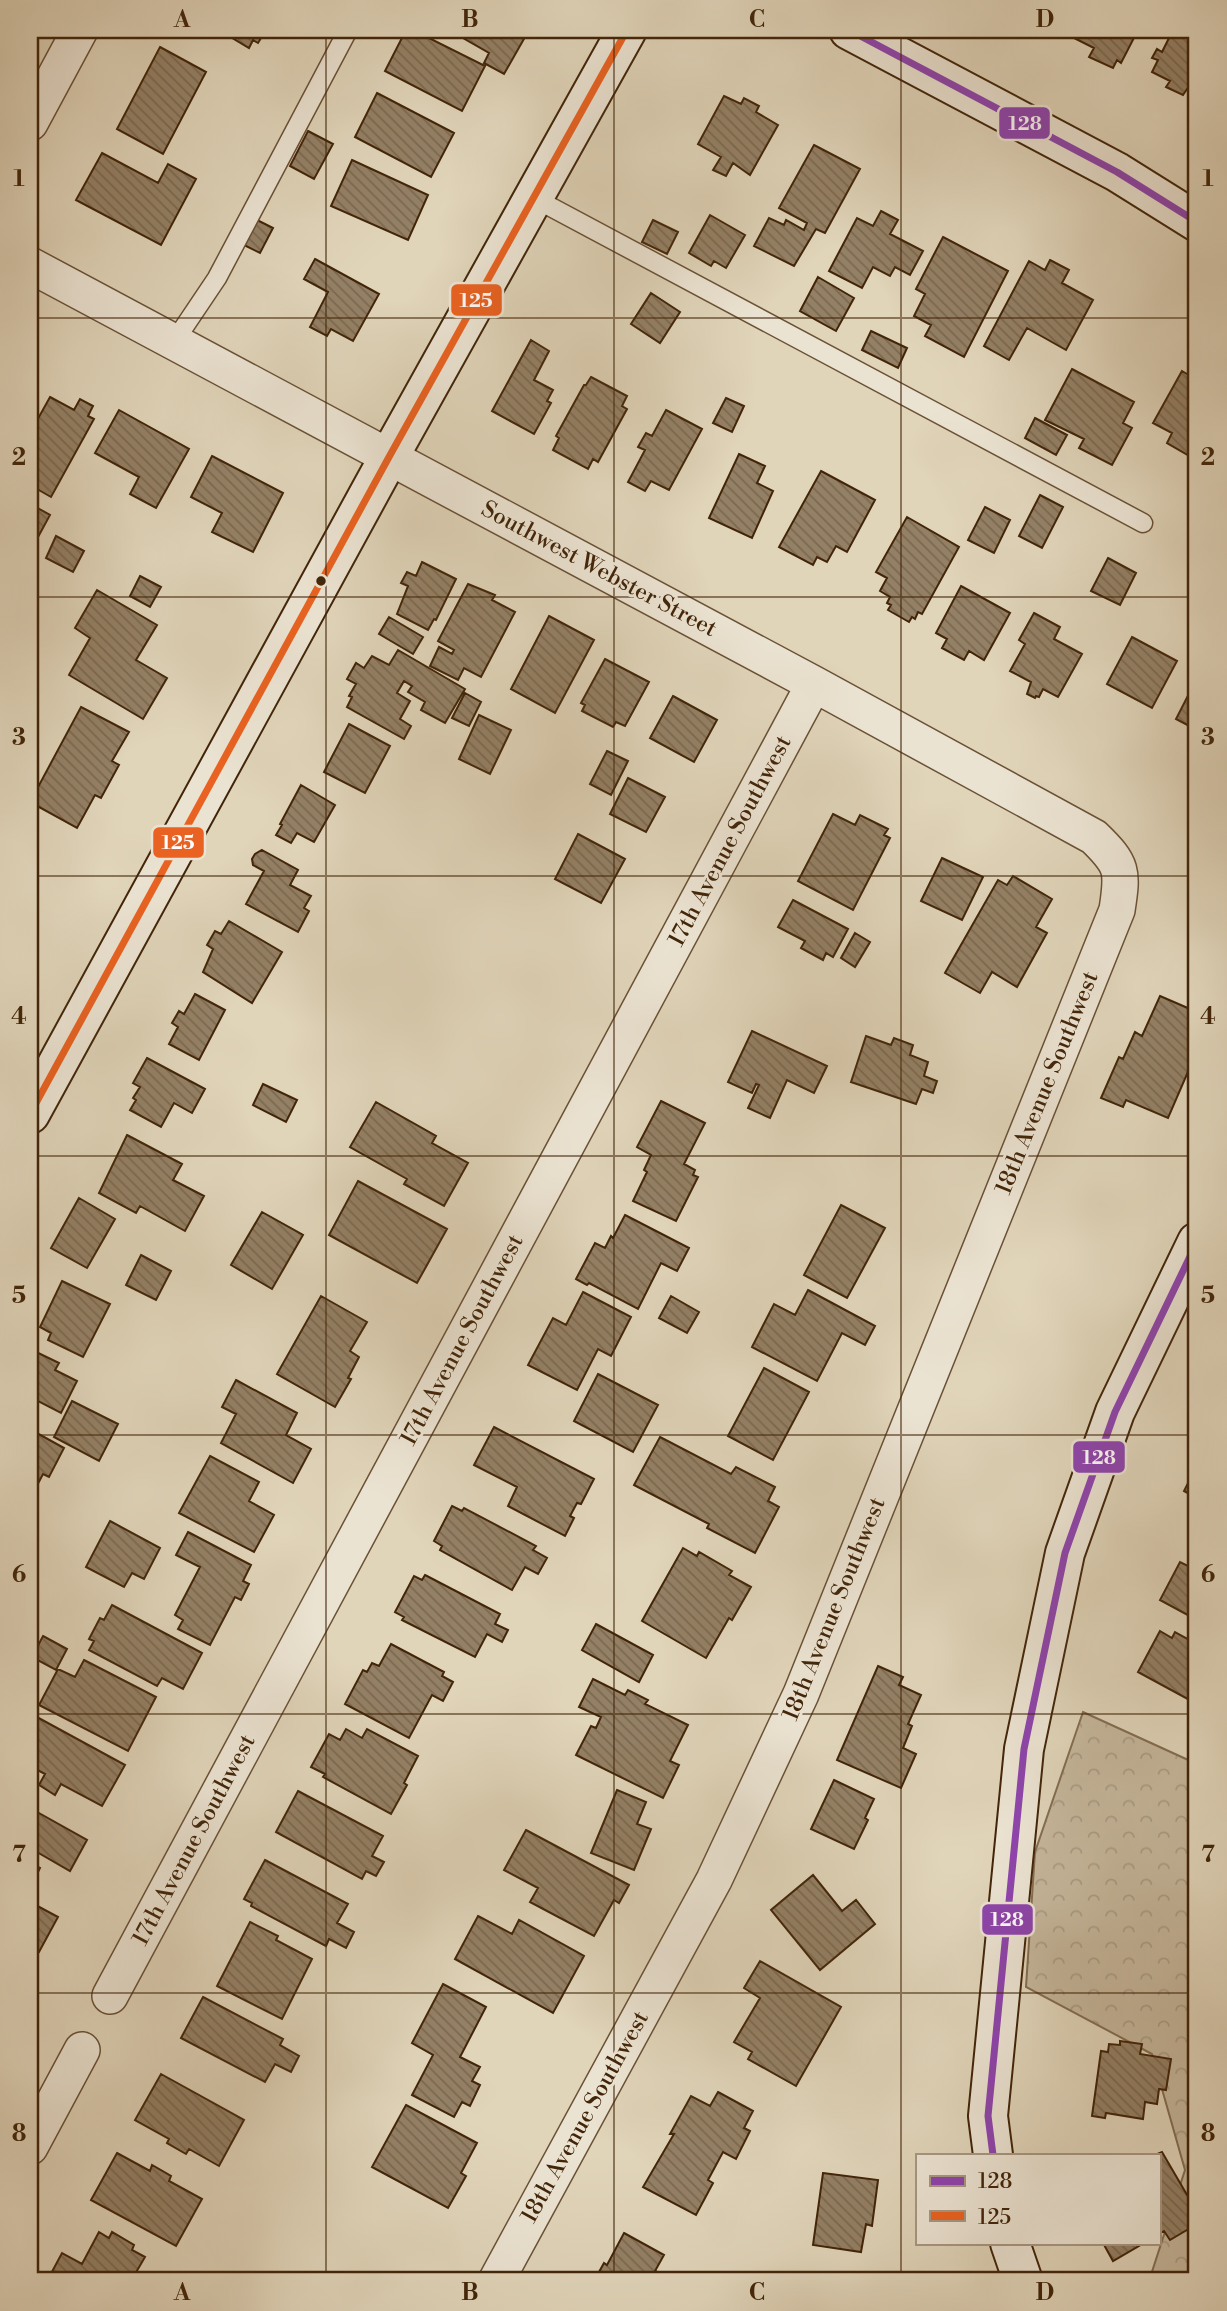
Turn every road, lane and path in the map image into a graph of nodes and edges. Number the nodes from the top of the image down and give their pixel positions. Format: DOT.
graph roads {
  1 [pos="80,30"];
  2 [pos="348,30"];
  3 [pos="627,30"];
  4 [pos="859,33"];
  5 [pos="30,123"];
  6 [pos="534,198"];
  7 [pos="1197,222"];
  8 [pos="30,265"];
  9 [pos="174,342"];
  10 [pos="389,457"];
  11 [pos="1143,523"];
  12 [pos="814,684"];
  13 [pos="1117,910"];
  14 [pos="30,1114"];
  15 [pos="1197,1242"];
  16 [pos="110,1996"];
  17 [pos="82,2050"];
  18 [pos="30,2147"];
  19 [pos="993,2154"];
  20 [pos="1010,2244"];
  21 [pos="496,2281"];
  22 [pos="1023,2281"];
  1 -- 5 [label="street"];
  2 -- 9 [label="lane"];
  3 -- 6 [label="street"];
  4 -- 7 [label="street"];
  6 -- 10 [label="street"];
  6 -- 11 [label="lane"];
  8 -- 9 [label="street, Southwest Webster Street"];
  9 -- 10 [label="street, Southwest Webster Street"];
  10 -- 12 [label="street, Southwest Webster Street"];
  10 -- 14 [label="street"];
  12 -- 13 [label="street, Southwest Webster Street"];
  12 -- 16 [label="street, 17th Avenue Southwest"];
  13 -- 21 [label="street, 18th Avenue Southwest"];
  15 -- 19 [label="street"];
  17 -- 18 [label="street"];
  20 -- 22 [label="street"];
}
